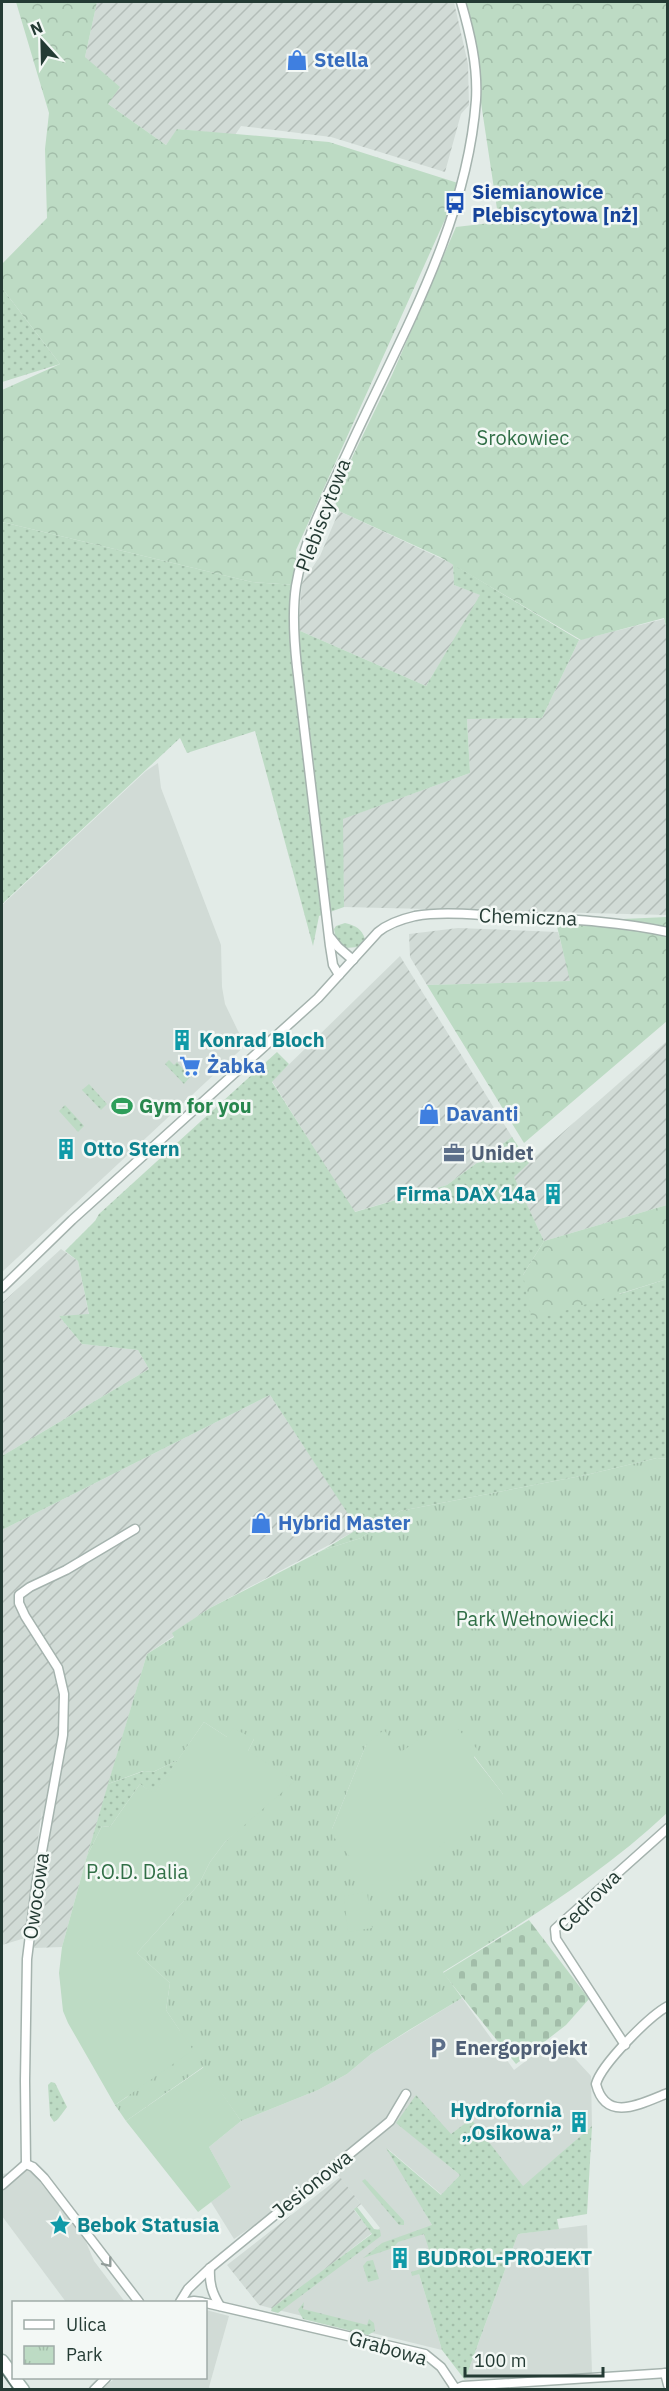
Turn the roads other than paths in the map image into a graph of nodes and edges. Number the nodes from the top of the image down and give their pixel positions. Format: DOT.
graph roads {
  1 [pos="461,2"];
  2 [pos="668,932"];
  3 [pos="330,937"];
  4 [pos="353,960"];
  5 [pos="339,975"];
  6 [pos="2,1288"];
  7 [pos="135,1529"];
  8 [pos="668,1828"];
  9 [pos="668,2006"];
  10 [pos="625,2045"];
  11 [pos="668,2093"];
  12 [pos="406,2094"];
  13 [pos="26,2164"];
  14 [pos="2,2185"];
  15 [pos="210,2268"];
  16 [pos="139,2301"];
  17 [pos="181,2301"];
  18 [pos="207,2304"];
  19 [pos="220,2306"];
  20 [pos="2,2361"];
  21 [pos="666,2373"];
  22 [pos="12,2374"];
  23 [pos="105,2379"];
  24 [pos="668,2385"];
  25 [pos="531,2386"];
  26 [pos="454,2389"];
  27 [pos="94,2390"];
  1 -- 3 [label="street, Plebiscytowa"];
  2 -- 4 [label="street, Chemiczna"];
  3 -- 4 [label="street"];
  3 -- 5 [label="street, Plebiscytowa"];
  4 -- 5 [label="street"];
  5 -- 6 [label="street"];
  7 -- 13 [label="street, Owocowa"];
  8 -- 10 [label="street, Cedrowa"];
  9 -- 10 [label="street"];
  10 -- 11 [label="street"];
  12 -- 15 [label="street, Jesionowa"];
  13 -- 14 [label="street"];
  13 -- 16 [label="street, one-way"];
  15 -- 17 [label="street, Jesionowa"];
  15 -- 19 [label="street"];
  18 -- 19 [label="street, Grabowa"];
  19 -- 26 [label="street, Grabowa"];
  20 -- 22 [label="main road"];
  21 -- 24 [label="street"];
  21 -- 25 [label="street, Grabowa"];
  23 -- 27 [label="street"];
  25 -- 26 [label="street, Grabowa"];
}
